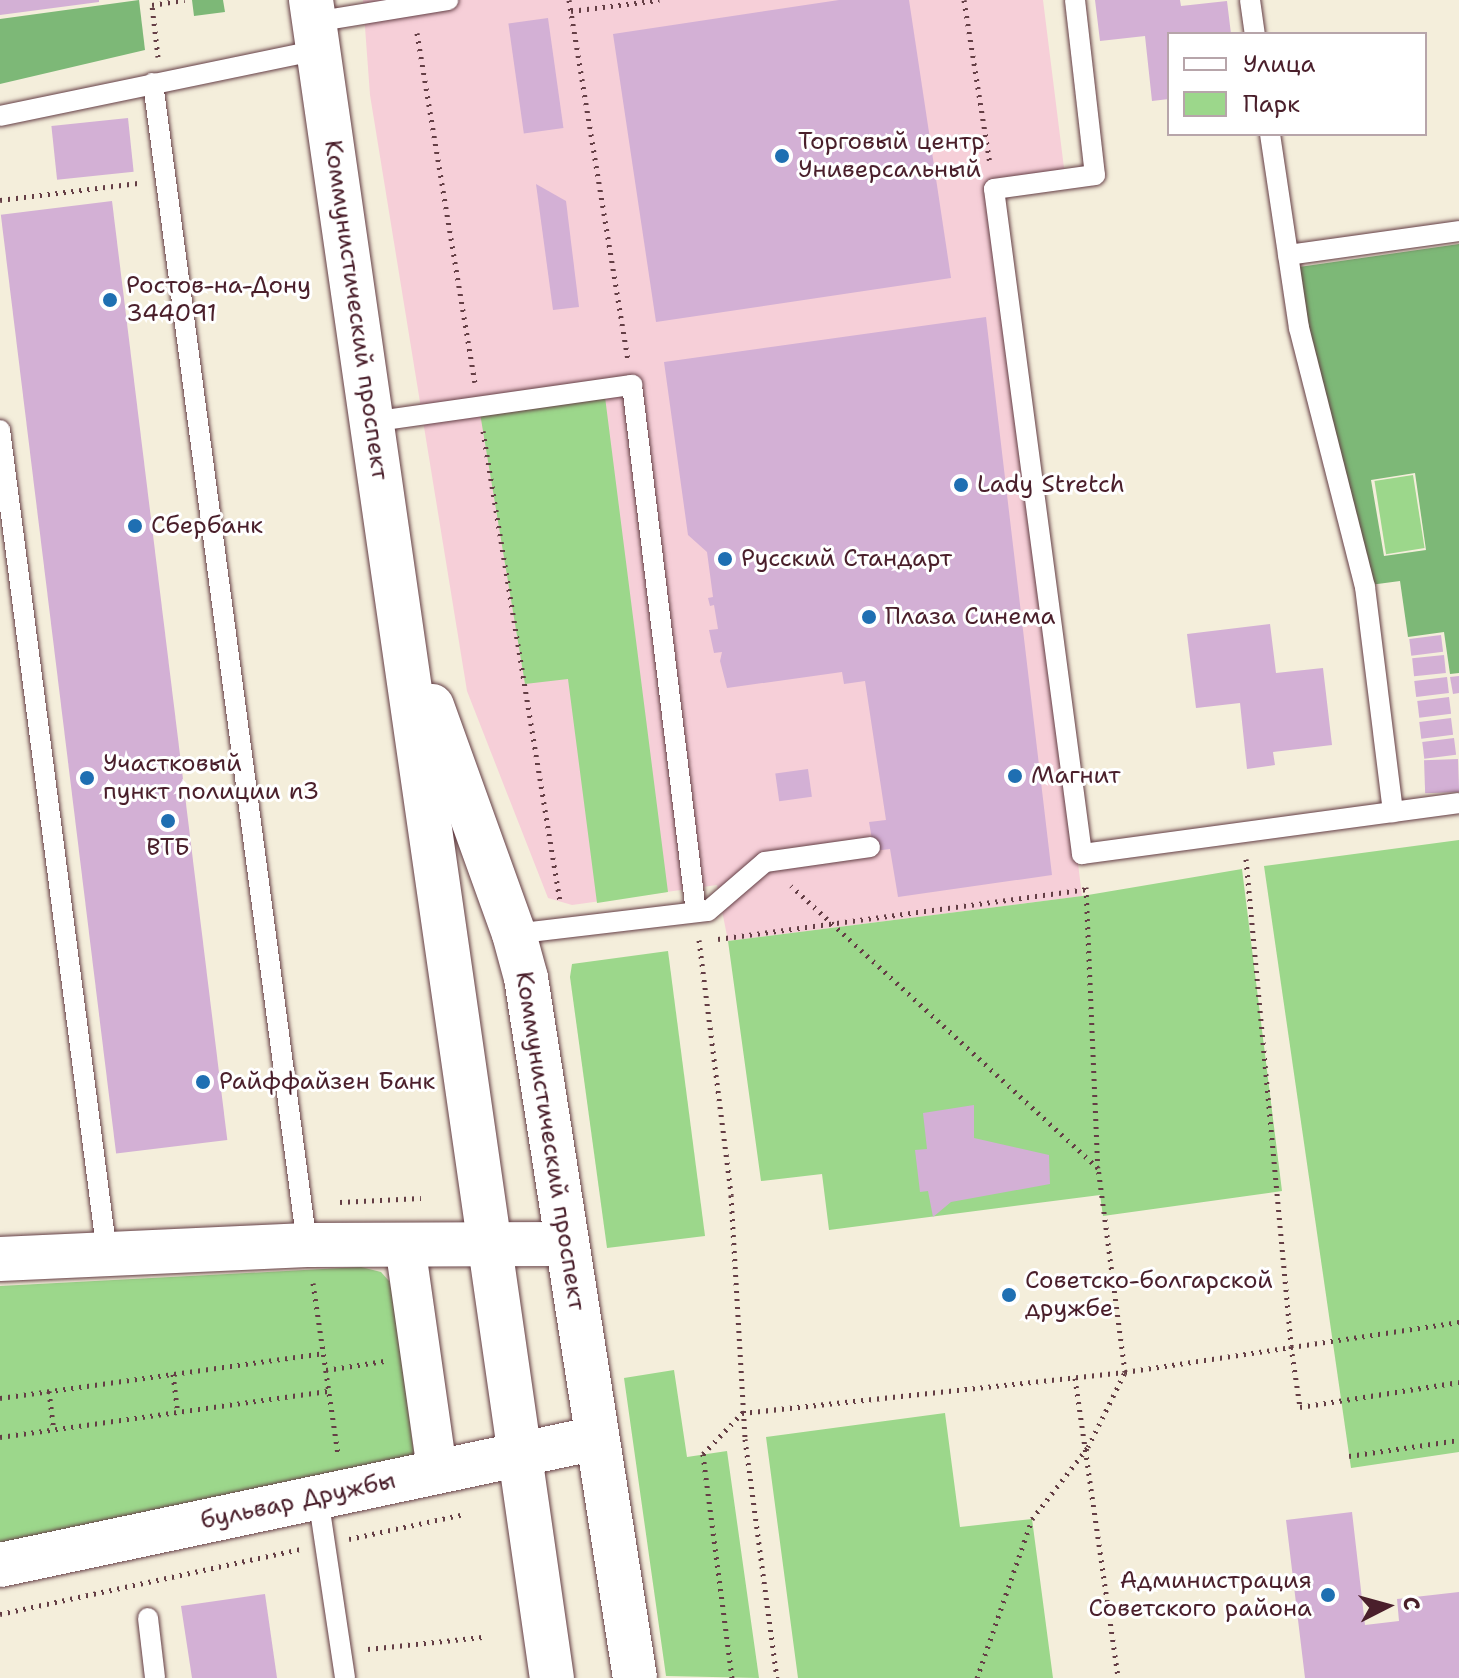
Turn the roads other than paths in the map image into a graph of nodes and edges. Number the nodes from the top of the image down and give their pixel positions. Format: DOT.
graph roads {
  1 [pos="448,0"];
  2 [pos="1075,0"];
  3 [pos="1250,0"];
  4 [pos="314,24"];
  5 [pos="1255,32"];
  6 [pos="156,82"];
  7 [pos="0,116"];
  8 [pos="1270,136"];
  9 [pos="1459,231"];
  10 [pos="1288,255"];
  11 [pos="371,422"];
  12 [pos="0,430"];
  13 [pos="401,621"];
  14 [pos="1459,803"];
  15 [pos="1393,812"];
  16 [pos="870,847"];
  17 [pos="696,912"];
  18 [pos="514,934"];
  19 [pos="567,1244"];
  20 [pos="307,1245"];
  21 [pos="405,1245"];
  22 [pos="488,1245"];
  23 [pos="107,1254"];
  24 [pos="0,1259"];
  25 [pos="597,1438"];
  26 [pos="519,1453"];
  27 [pos="437,1471"];
  28 [pos="331,1494"];
  29 [pos="0,1565"];
  30 [pos="148,1618"];
  31 [pos="155,1678"];
  32 [pos="345,1678"];
  33 [pos="552,1678"];
  34 [pos="635,1678"];
  1 -- 4 [label="lane"];
  2 -- 15 [label="lane"];
  3 -- 5 [label="lane"];
  4 -- 6 [label="lane"];
  4 -- 11 [label="main road, Коммунистический проспект"];
  6 -- 7 [label="lane"];
  6 -- 20 [label="lane"];
  8 -- 10 [label="lane"];
  9 -- 10 [label="lane"];
  10 -- 15 [label="lane"];
  11 -- 13 [label="main road, Коммунистический проспект"];
  11 -- 17 [label="lane"];
  12 -- 23 [label="lane"];
  13 -- 18 [label="main road, Коммунистический проспект"];
  13 -- 22 [label="main road, Коммунистический проспект"];
  14 -- 15 [label="lane"];
  16 -- 17 [label="lane"];
  17 -- 18 [label="lane"];
  18 -- 19 [label="main road, Коммунистический проспект"];
  19 -- 22 [label="main road"];
  19 -- 25 [label="main road, Коммунистический проспект"];
  20 -- 21 [label="main road"];
  20 -- 23 [label="main road"];
  21 -- 22 [label="main road"];
  21 -- 27 [label="street"];
  22 -- 26 [label="main road, Коммунистический проспект"];
  23 -- 24 [label="main road"];
  25 -- 26 [label="main road, бульвар Дружбы"];
  25 -- 34 [label="main road, Коммунистический проспект"];
  26 -- 27 [label="main road, бульвар Дружбы"];
  26 -- 33 [label="main road, Коммунистический проспект"];
  27 -- 28 [label="main road, бульвар Дружбы"];
  28 -- 29 [label="main road, бульвар Дружбы"];
  28 -- 32 [label="lane"];
  30 -- 31 [label="lane"];
}
